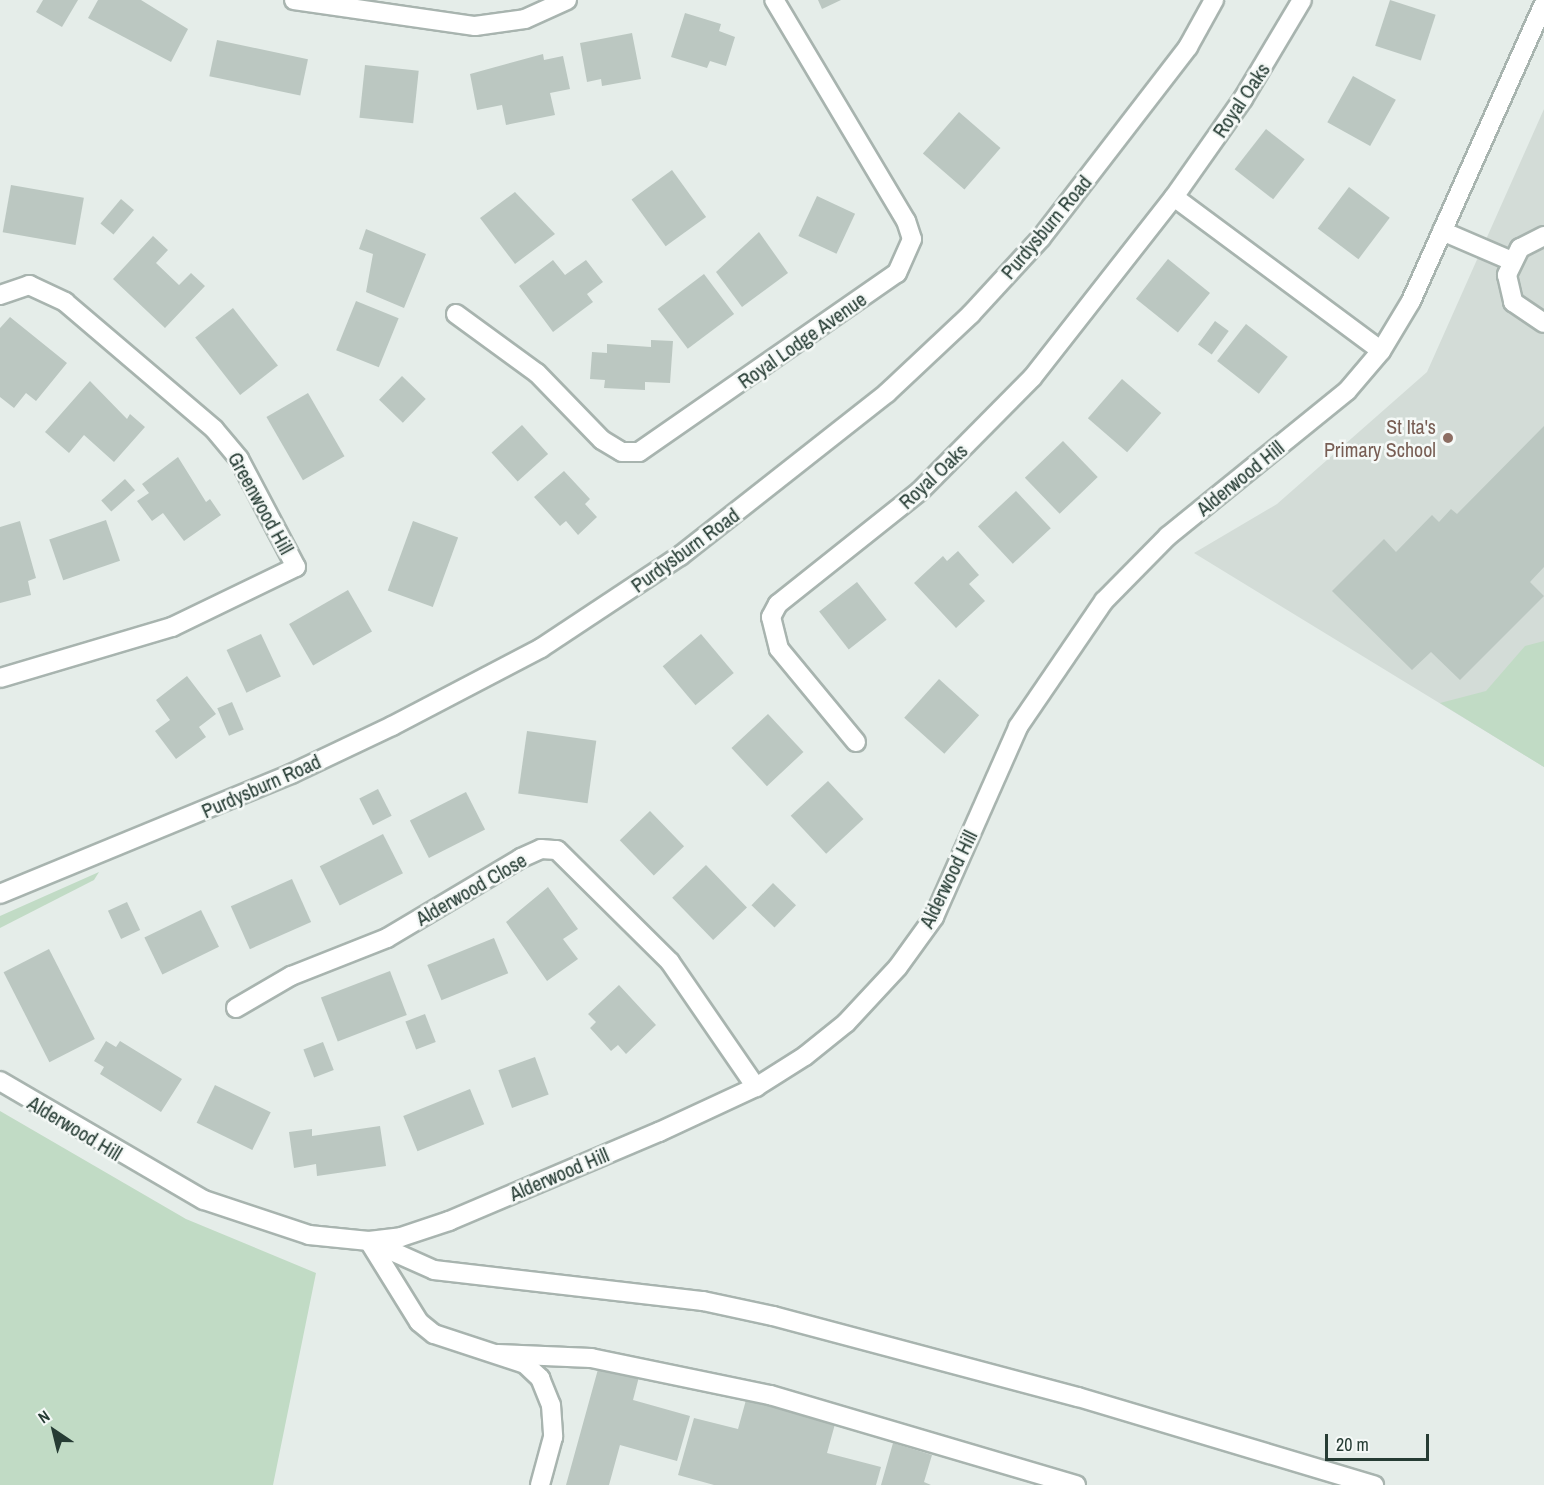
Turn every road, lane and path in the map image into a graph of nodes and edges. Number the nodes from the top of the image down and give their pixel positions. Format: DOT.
graph roads {
  1 [pos="294,0"];
  2 [pos="567,0"];
  3 [pos="774,0"];
  4 [pos="1214,0"];
  5 [pos="1302,0"];
  6 [pos="357,3"];
  7 [pos="1544,4"];
  8 [pos="1174,197"];
  9 [pos="1442,231"];
  10 [pos="1544,236"];
  11 [pos="1512,261"];
  12 [pos="0,295"];
  13 [pos="456,315"];
  14 [pos="1544,323"];
  15 [pos="1382,351"];
  16 [pos="0,678"];
  17 [pos="856,742"];
  18 [pos="0,894"];
  19 [pos="236,1008"];
  20 [pos="0,1081"];
  21 [pos="756,1087"];
  22 [pos="369,1241"];
  23 [pos="498,1354"];
  24 [pos="540,1485"];
  25 [pos="1076,1485"];
  26 [pos="1374,1485"];
  1 -- 6 [label="street"];
  2 -- 6 [label="street"];
  3 -- 13 [label="street, Royal Lodge Avenue"];
  4 -- 18 [label="street, Purdysburn Road"];
  5 -- 8 [label="street, Royal Oaks"];
  7 -- 9 [label="street, Alderwood Hill"];
  8 -- 15 [label="street"];
  8 -- 17 [label="street, Royal Oaks"];
  9 -- 11 [label="street"];
  9 -- 15 [label="street, Alderwood Hill"];
  10 -- 11 [label="street"];
  11 -- 14 [label="street"];
  12 -- 16 [label="street, Greenwood Hill"];
  15 -- 21 [label="street, Alderwood Hill"];
  19 -- 21 [label="street, Alderwood Close"];
  20 -- 22 [label="street, Alderwood Hill"];
  21 -- 22 [label="street, Alderwood Hill"];
  22 -- 23 [label="street"];
  22 -- 26 [label="street"];
  23 -- 24 [label="street"];
  23 -- 25 [label="street"];
}
